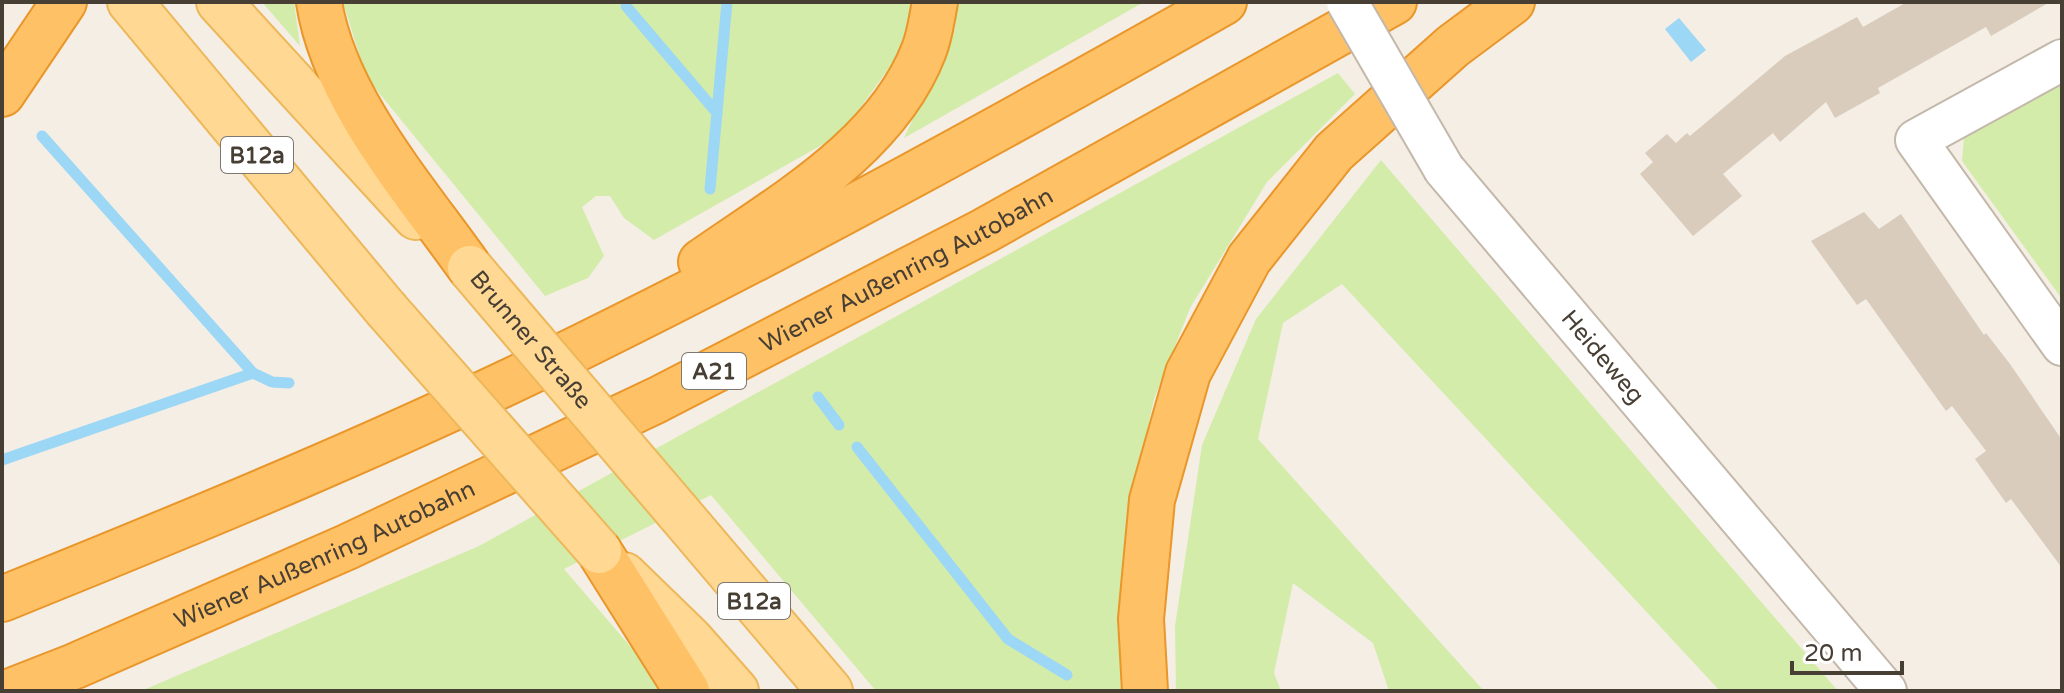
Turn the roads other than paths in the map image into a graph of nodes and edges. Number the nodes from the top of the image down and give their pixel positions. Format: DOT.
graph roads {
  1 [pos="64,2"];
  2 [pos="130,2"];
  3 [pos="219,2"];
  4 [pos="319,2"];
  5 [pos="935,2"];
  6 [pos="1224,2"];
  7 [pos="1347,2"];
  8 [pos="1394,2"];
  9 [pos="1512,2"];
  10 [pos="2062,60"];
  11 [pos="2,94"];
  12 [pos="470,268"];
  13 [pos="2062,345"];
  14 [pos="582,347"];
  15 [pos="599,551"];
  16 [pos="2,599"];
  17 [pos="11,691"];
  18 [pos="687,691"];
  19 [pos="736,691"];
  20 [pos="830,691"];
  21 [pos="1145,691"];
  22 [pos="1886,691"];
  1 -- 11 [label="highway"];
  2 -- 15 [label="main road, B12a, bridge"];
  3 -- 12 [label="main road, Brunner Straße / B12a"];
  4 -- 12 [label="highway"];
  5 -- 14 [label="highway"];
  6 -- 14 [label="highway"];
  7 -- 22 [label="street, Heideweg, bridge"];
  8 -- 17 [label="highway, Wiener Außenring Autobahn / A21"];
  9 -- 21 [label="highway"];
  10 -- 13 [label="street"];
  12 -- 20 [label="main road, Brunner Straße / B12a, bridge"];
  14 -- 16 [label="highway"];
  15 -- 18 [label="highway"];
  15 -- 19 [label="main road, B12a"];
}
